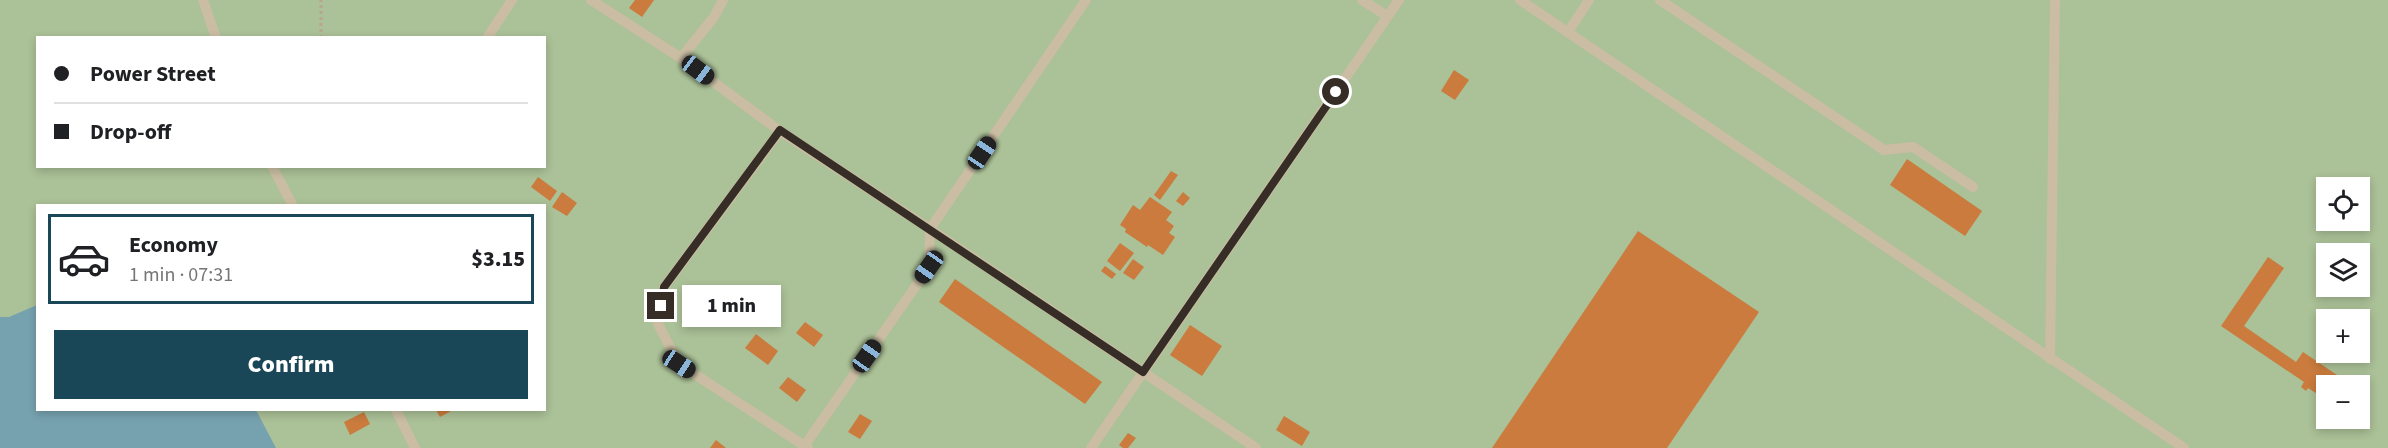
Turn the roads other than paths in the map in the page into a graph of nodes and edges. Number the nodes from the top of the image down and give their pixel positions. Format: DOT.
graph roads {
  1 [pos="202,0"];
  2 [pos="512,0"];
  3 [pos="591,0"];
  4 [pos="723,0"];
  5 [pos="1086,0"];
  6 [pos="1362,0"];
  7 [pos="1400,0"];
  8 [pos="1520,0"];
  9 [pos="1589,0"];
  10 [pos="1660,0"];
  11 [pos="2055,0"];
  12 [pos="1387,16"];
  13 [pos="1568,32"];
  14 [pos="215,36"];
  15 [pos="488,36"];
  16 [pos="681,58"];
  17 [pos="780,130"];
  18 [pos="273,168"];
  19 [pos="1973,188"];
  20 [pos="292,204"];
  21 [pos="930,229"];
  22 [pos="2050,359"];
  23 [pos="1143,372"];
  24 [pos="396,411"];
  25 [pos="807,447"];
  26 [pos="415,448"];
  27 [pos="1091,448"];
  28 [pos="1256,448"];
  29 [pos="2184,448"];
  1 -- 14 [label="lane"];
  2 -- 15 [label="lane"];
  3 -- 16 [label="lane"];
  4 -- 16 [label="lane"];
  5 -- 21 [label="lane"];
  6 -- 12 [label="lane"];
  7 -- 12 [label="lane"];
  8 -- 13 [label="lane"];
  9 -- 13 [label="lane"];
  10 -- 19 [label="lane"];
  11 -- 22 [label="lane"];
  12 -- 23 [label="lane"];
  13 -- 22 [label="lane"];
  16 -- 17 [label="lane"];
  17 -- 21 [label="lane"];
  17 -- 25 [label="lane"];
  18 -- 20 [label="lane"];
  21 -- 23 [label="lane"];
  21 -- 25 [label="lane"];
  22 -- 29 [label="lane"];
  23 -- 27 [label="lane"];
  23 -- 28 [label="lane"];
  24 -- 26 [label="lane"];
}
